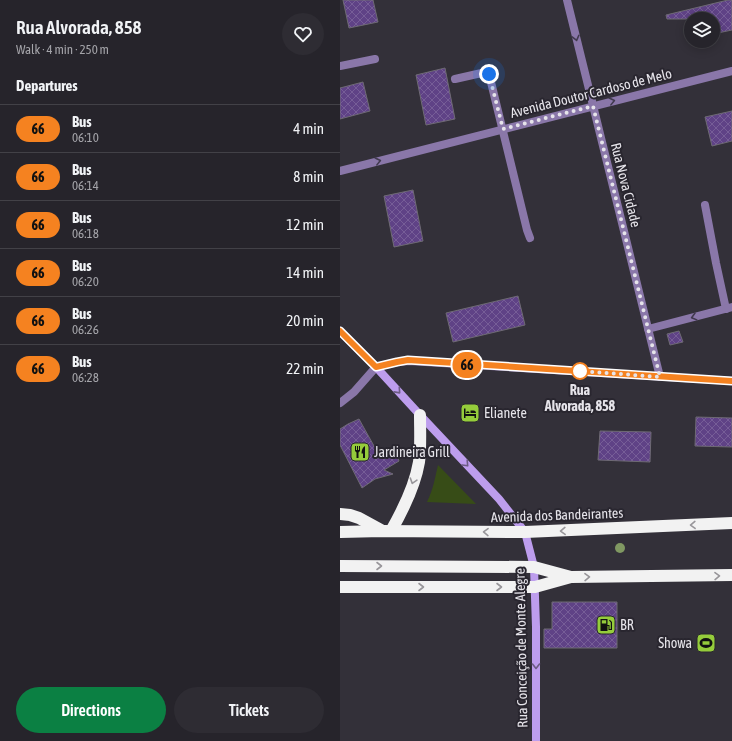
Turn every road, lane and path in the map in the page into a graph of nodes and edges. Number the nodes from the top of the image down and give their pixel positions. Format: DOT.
graph roads {
  1 [pos="567,0"];
  2 [pos="375,58"];
  3 [pos="340,66"];
  4 [pos="732,71"];
  5 [pos="455,79"];
  6 [pos="593,106"];
  7 [pos="503,129"];
  8 [pos="340,171"];
  9 [pos="705,205"];
  10 [pos="530,238"];
  11 [pos="729,308"];
  12 [pos="648,329"];
  13 [pos="340,331"];
  14 [pos="376,367"];
  15 [pos="660,377"];
  16 [pos="732,381"];
  17 [pos="340,402"];
  18 [pos="420,415"];
  19 [pos="340,514"];
  20 [pos="732,523"];
  21 [pos="386,531"];
  22 [pos="340,532"];
  23 [pos="525,532"];
  24 [pos="340,566"];
  25 [pos="534,566"];
  26 [pos="732,576"];
  27 [pos="570,577"];
  28 [pos="340,587"];
  29 [pos="535,588"];
  30 [pos="536,741"];
  1 -- 6 [label="street, Rua Nova Cidade, one-way"];
  2 -- 3 [label="street"];
  6 -- 4 [label="street, Avenida Doutor Cardoso de Melo, one-way"];
  5 -- 7 [label="street"];
  6 -- 7 [label="street, Avenida Doutor Cardoso de Melo"];
  6 -- 12 [label="street, Rua Nova Cidade"];
  8 -- 7 [label="street, Avenida Doutor Cardoso de Melo, one-way"];
  7 -- 10 [label="street"];
  9 -- 11 [label="street"];
  11 -- 12 [label="street, one-way"];
  12 -- 15 [label="street, Rua Nova Cidade"];
  13 -- 14 [label="street"];
  14 -- 15 [label="street"];
  14 -- 17 [label="street"];
  14 -- 18 [label="street, one-way"];
  15 -- 16 [label="street"];
  18 -- 21 [label="highway, one-way"];
  18 -- 23 [label="street, one-way"];
  19 -- 21 [label="highway, Avenida dos Bandeirantes"];
  20 -- 23 [label="highway, Avenida dos Bandeirantes, one-way"];
  21 -- 22 [label="highway, Avenida dos Bandeirantes"];
  23 -- 21 [label="highway, Avenida dos Bandeirantes, one-way"];
  23 -- 25 [label="street, Rua Conceição de Monte Alegre"];
  24 -- 25 [label="highway, one-way"];
  25 -- 27 [label="highway"];
  25 -- 29 [label="street, Rua Conceição de Monte Alegre"];
  27 -- 26 [label="highway, one-way"];
  27 -- 29 [label="highway"];
  28 -- 29 [label="highway, one-way"];
  29 -- 30 [label="street, Rua Conceição de Monte Alegre, one-way"];
}
